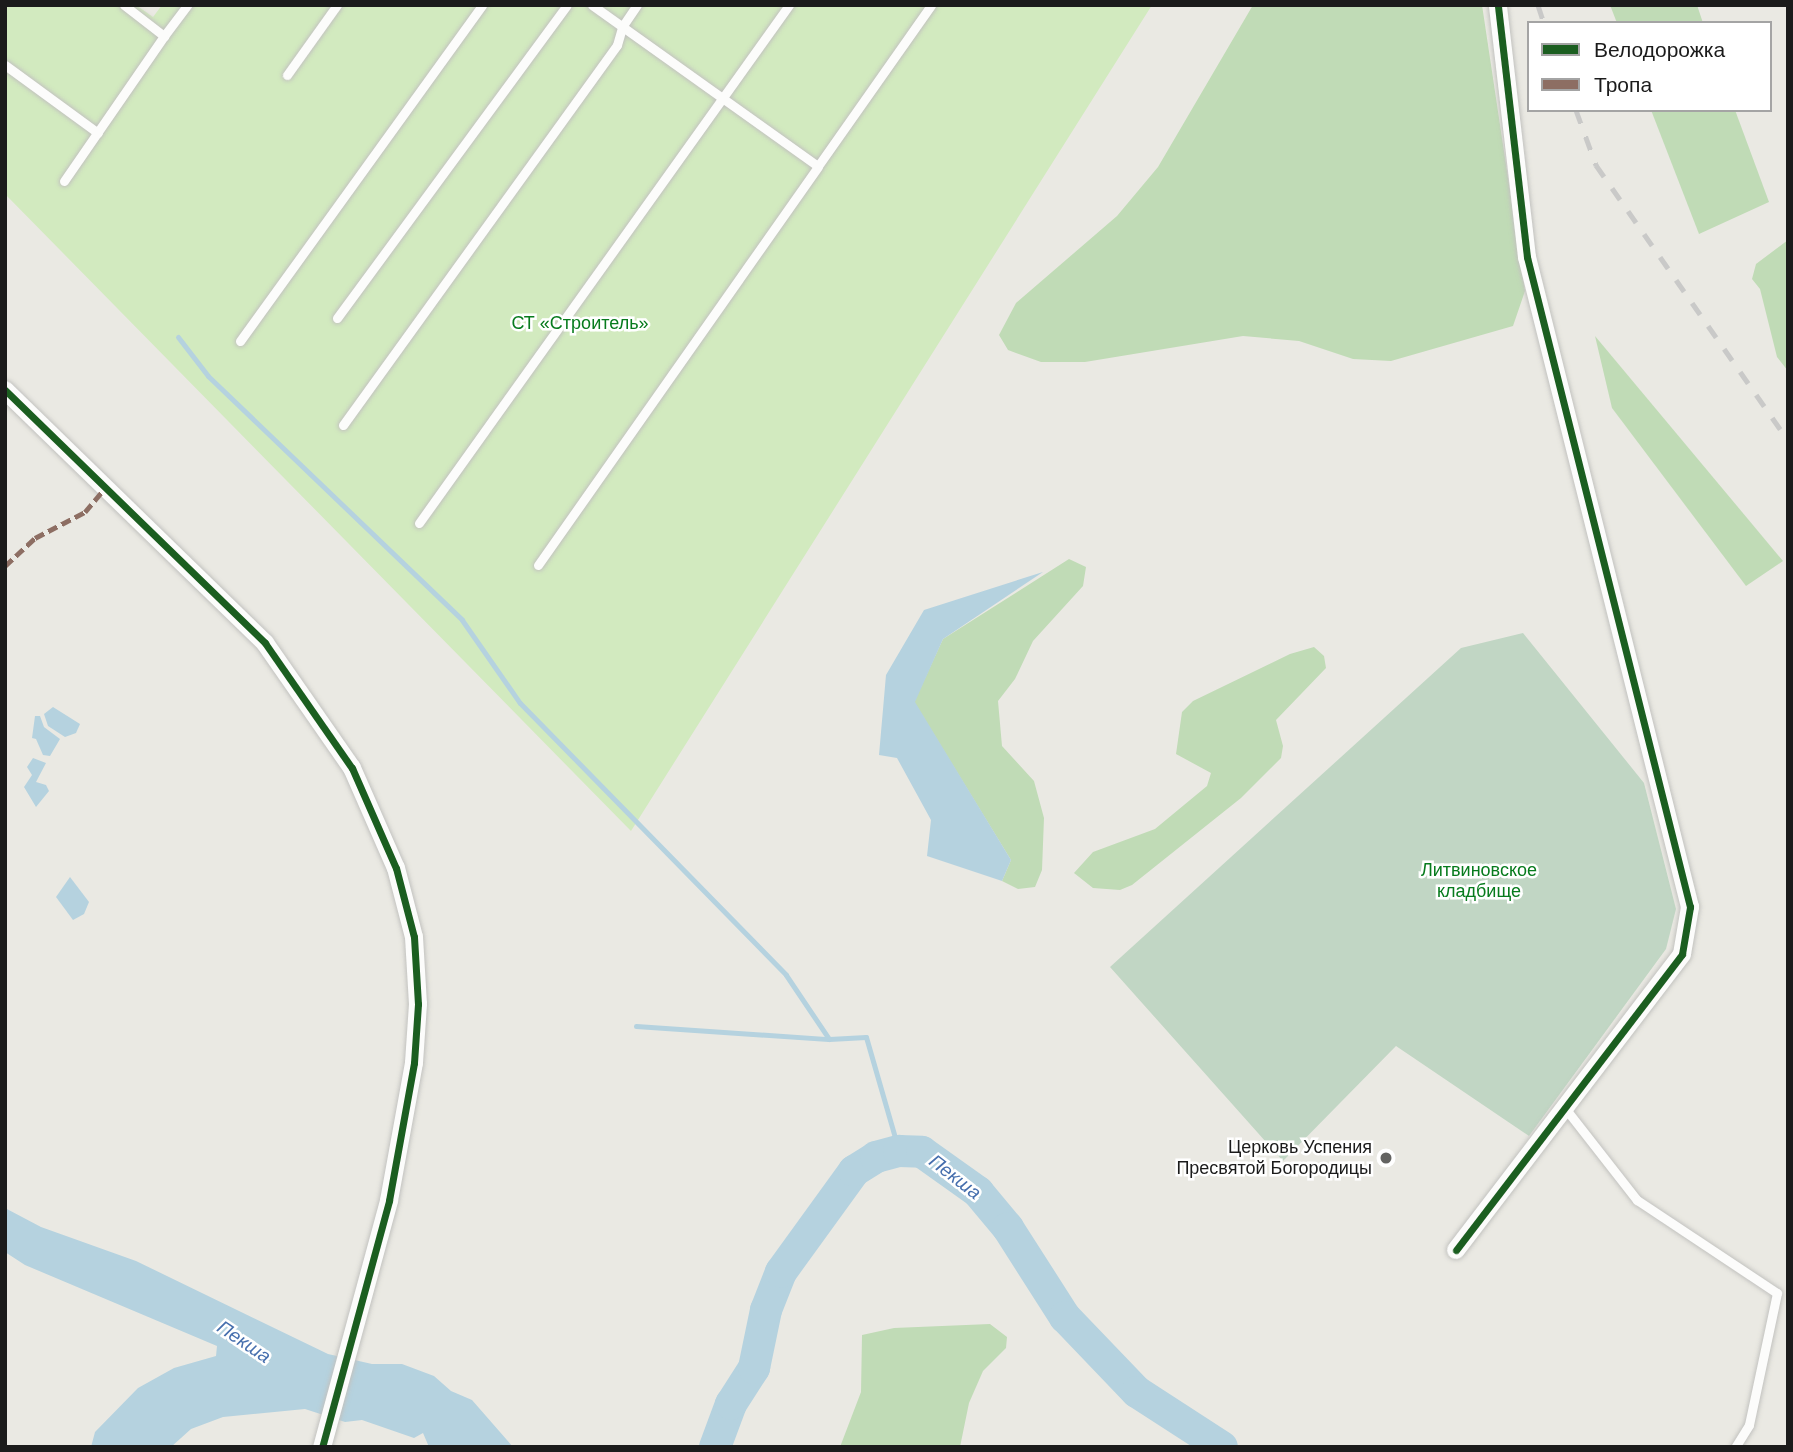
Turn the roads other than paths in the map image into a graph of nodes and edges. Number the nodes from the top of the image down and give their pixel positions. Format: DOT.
graph roads {
  1 [pos="124,5"];
  2 [pos="187,5"];
  3 [pos="337,5"];
  4 [pos="482,5"];
  5 [pos="567,5"];
  6 [pos="592,5"];
  7 [pos="637,5"];
  8 [pos="789,5"];
  9 [pos="931,5"];
  10 [pos="1498,5"];
  11 [pos="622,27"];
  12 [pos="164,36"];
  13 [pos="5,65"];
  14 [pos="287,75"];
  15 [pos="724,99"];
  16 [pos="98,133"];
  17 [pos="818,166"];
  18 [pos="64,181"];
  19 [pos="337,318"];
  20 [pos="240,341"];
  21 [pos="5,390"];
  22 [pos="343,425"];
  23 [pos="419,523"];
  24 [pos="538,565"];
  25 [pos="1565,1108"];
  26 [pos="1456,1250"];
  27 [pos="322,1447"];
  28 [pos="1735,1447"];
  1 -- 12 [label="lane"];
  2 -- 12 [label="lane"];
  3 -- 14 [label="lane"];
  4 -- 20 [label="lane"];
  5 -- 19 [label="lane"];
  6 -- 11 [label="lane"];
  7 -- 11 [label="lane"];
  8 -- 15 [label="lane"];
  9 -- 17 [label="lane"];
  10 -- 25 [label="street"];
  11 -- 15 [label="lane"];
  11 -- 22 [label="lane"];
  12 -- 16 [label="lane"];
  13 -- 16 [label="lane"];
  15 -- 17 [label="lane"];
  15 -- 23 [label="lane"];
  16 -- 18 [label="lane"];
  17 -- 24 [label="lane"];
  21 -- 27 [label="street"];
  25 -- 26 [label="street"];
  25 -- 28 [label="lane"];
}
